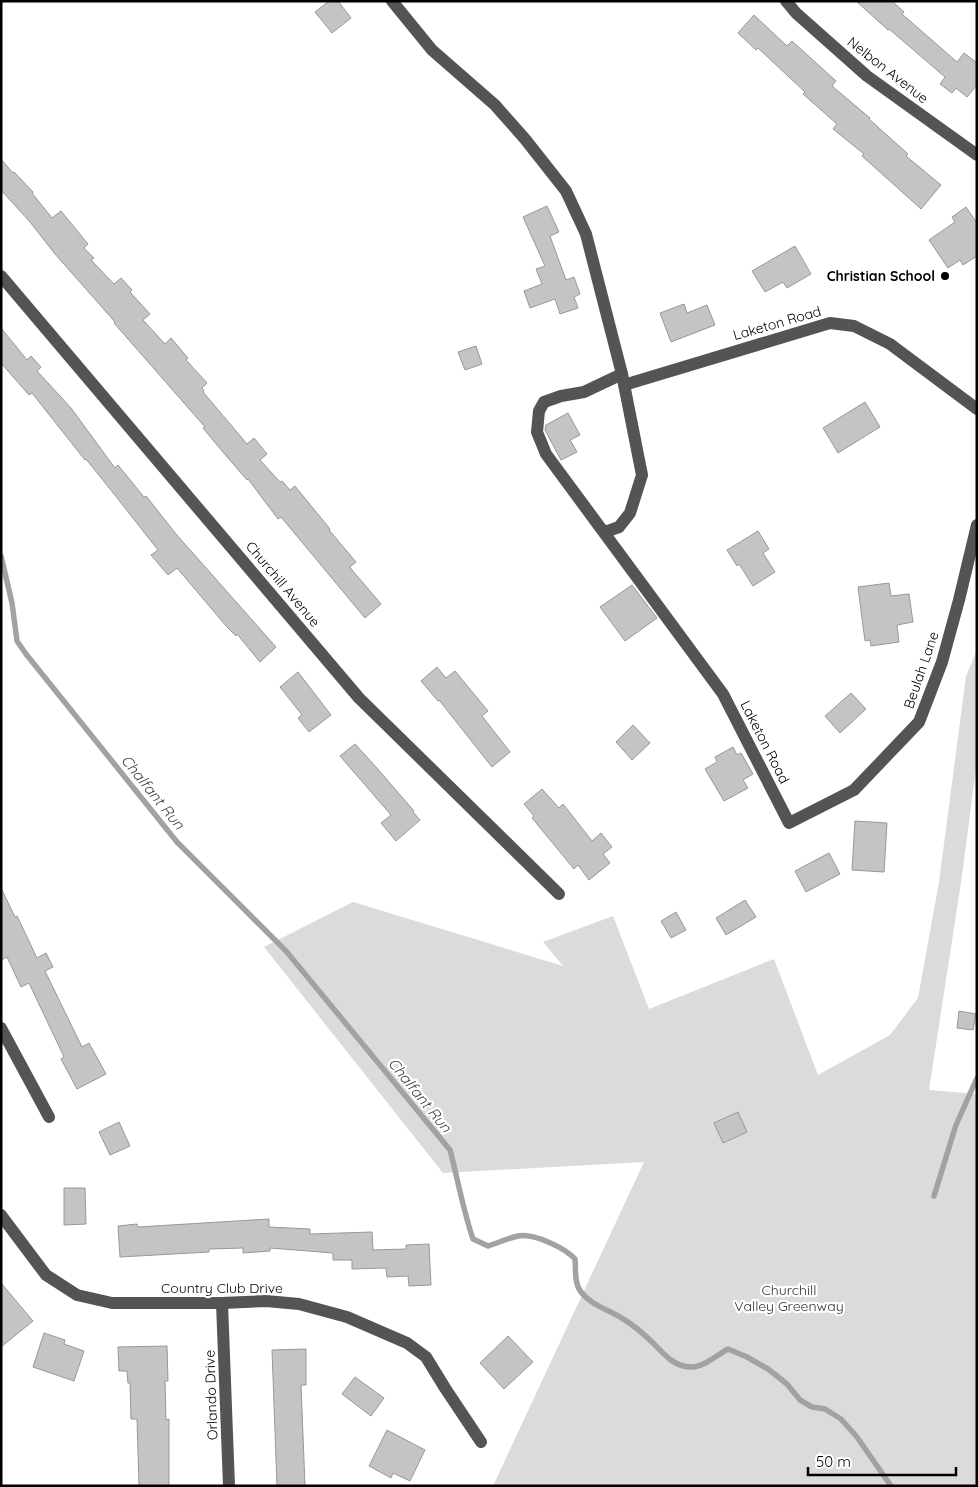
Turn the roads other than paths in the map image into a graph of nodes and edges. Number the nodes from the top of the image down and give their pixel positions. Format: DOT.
graph roads {
  1 [pos="392,1"];
  2 [pos="786,1"];
  3 [pos="977,155"];
  4 [pos="1,276"];
  5 [pos="623,379"];
  6 [pos="977,409"];
  7 [pos="977,525"];
  8 [pos="605,532"];
  9 [pos="789,823"];
  10 [pos="560,894"];
  11 [pos="1,1028"];
  12 [pos="49,1118"];
  13 [pos="1,1215"];
  14 [pos="222,1303"];
  15 [pos="481,1442"];
  16 [pos="229,1486"];
  1 -- 5 [label="street"];
  2 -- 3 [label="street, Nelbon Avenue"];
  4 -- 10 [label="street, Churchill Avenue"];
  5 -- 6 [label="street, Laketon Road"];
  5 -- 8 [label="street"];
  5 -- 8 [label="street, Laketon Road"];
  7 -- 9 [label="street, Beulah Lane"];
  8 -- 9 [label="street, Laketon Road"];
  11 -- 12 [label="street"];
  13 -- 14 [label="street, Country Club Drive"];
  14 -- 15 [label="street, Country Club Drive"];
  14 -- 16 [label="street, Orlando Drive"];
}
